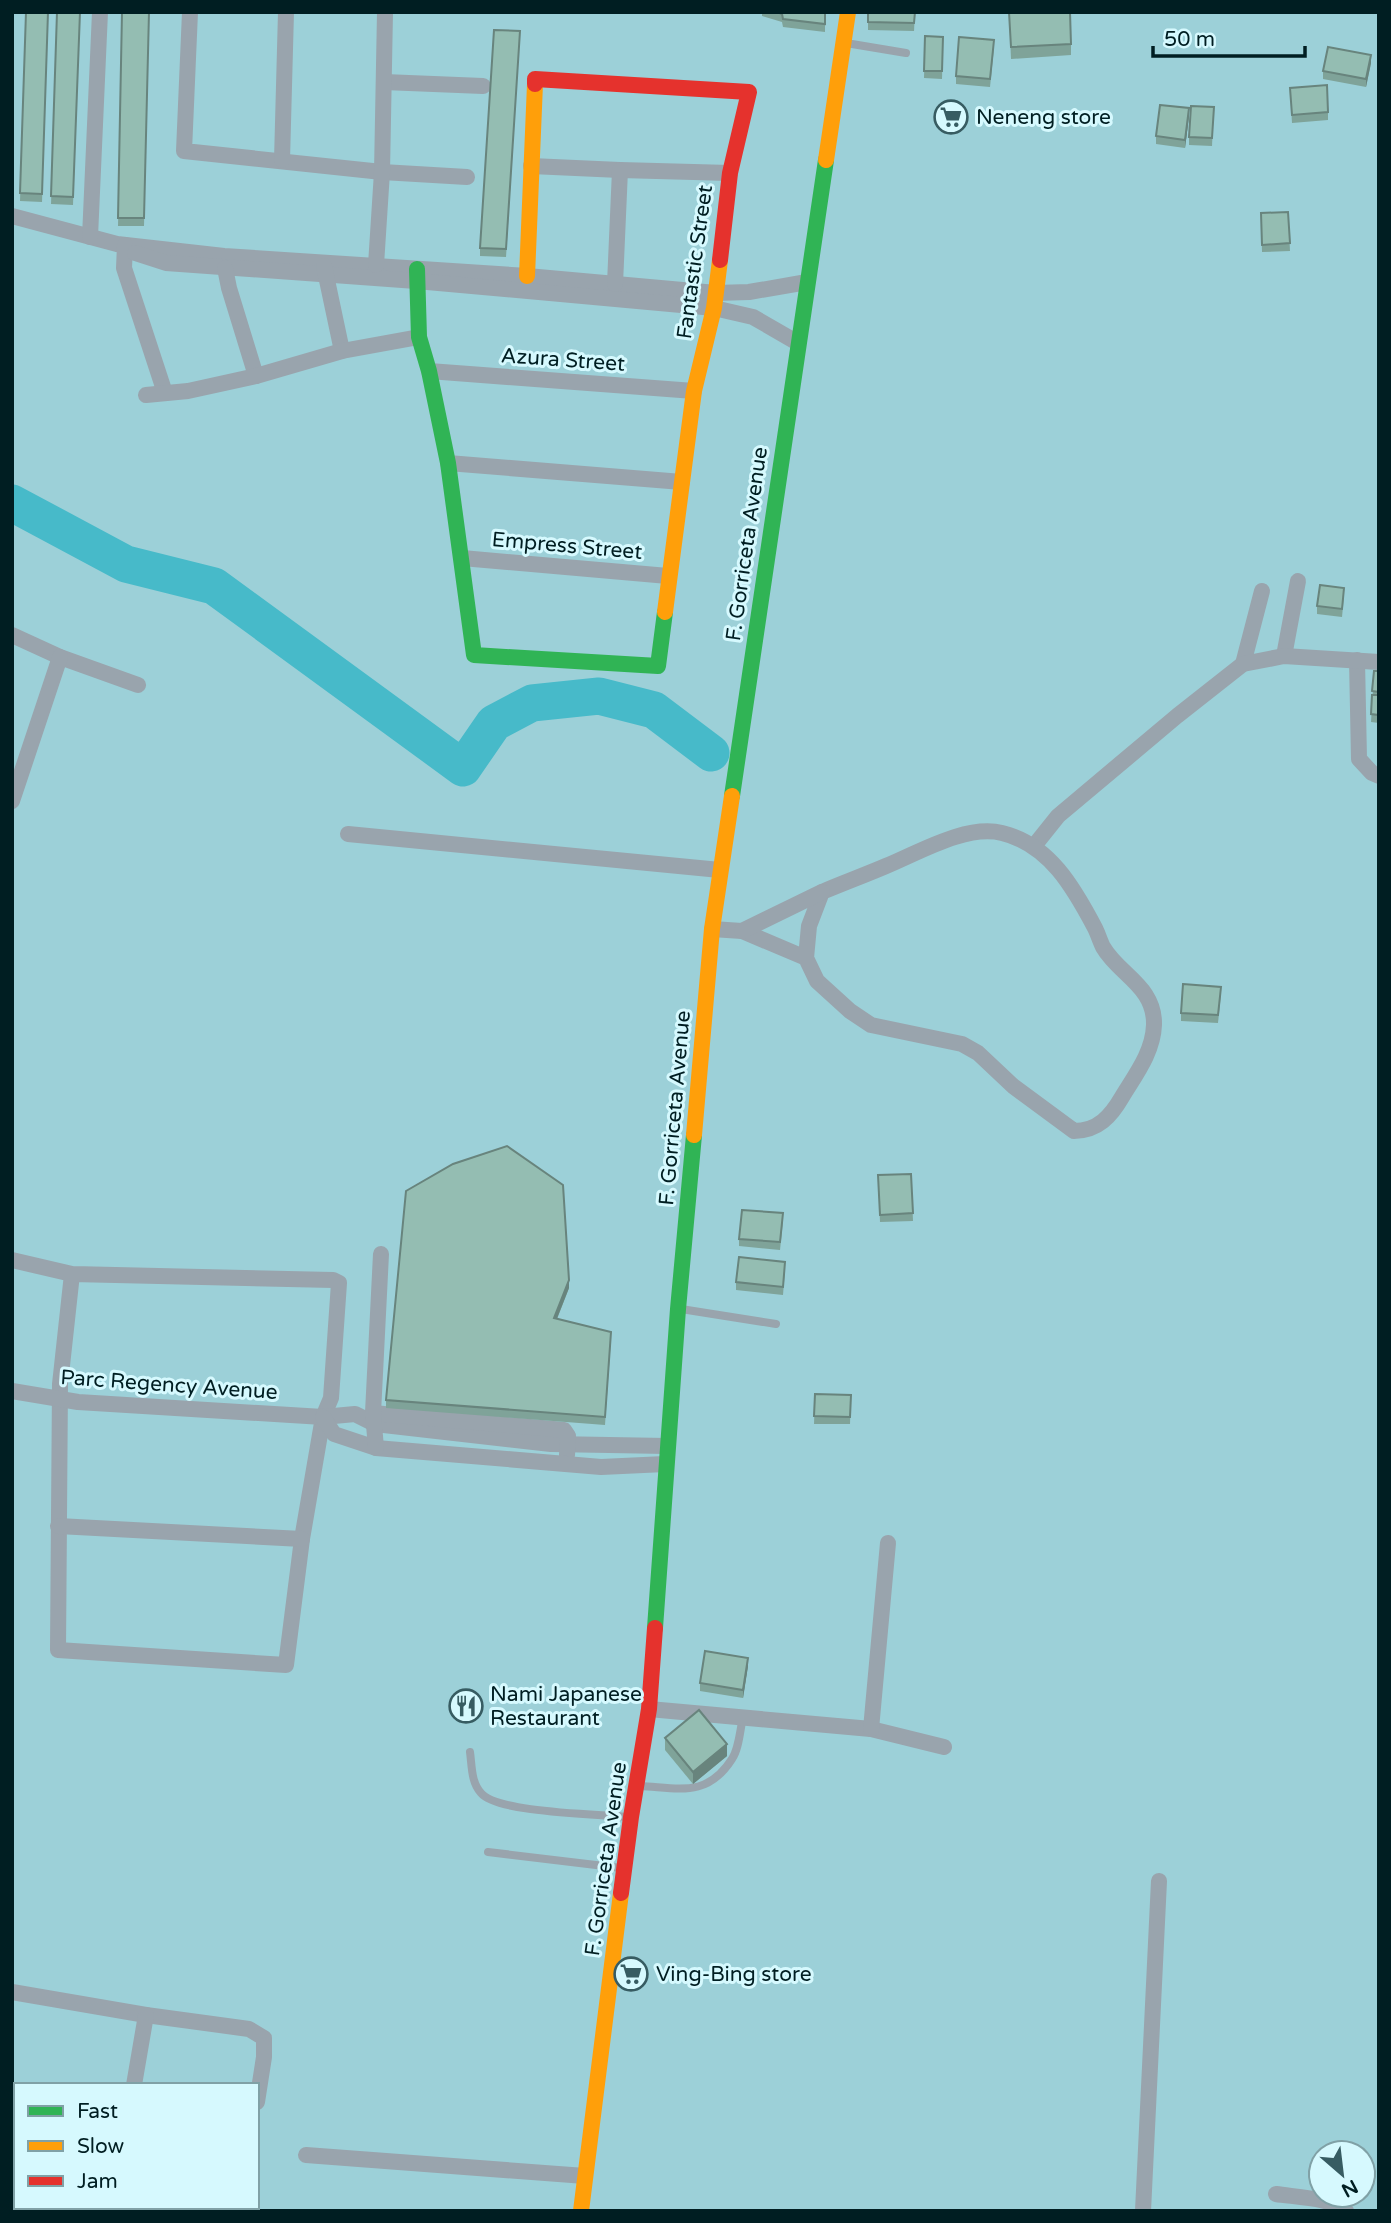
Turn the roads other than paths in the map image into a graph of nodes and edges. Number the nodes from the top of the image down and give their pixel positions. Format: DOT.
graph roads {
  1 [pos="100,12"];
  2 [pos="190,12"];
  3 [pos="286,12"];
  4 [pos="385,12"];
  5 [pos="848,12"];
  6 [pos="844,42"];
  7 [pos="906,53"];
  8 [pos="384,82"];
  9 [pos="483,86"];
  10 [pos="282,160"];
  11 [pos="531,166"];
  12 [pos="620,170"];
  13 [pos="382,172"];
  14 [pos="730,173"];
  15 [pos="467,177"];
  16 [pos="12,216"];
  17 [pos="90,237"];
  18 [pos="122,246"];
  19 [pos="376,265"];
  20 [pos="225,268"];
  21 [pos="325,270"];
  22 [pos="417,275"];
  23 [pos="527,276"];
  24 [pos="807,282"];
  25 [pos="615,284"];
  26 [pos="715,300"];
  27 [pos="419,337"];
  28 [pos="797,343"];
  29 [pos="342,351"];
  30 [pos="429,371"];
  31 [pos="256,376"];
  32 [pos="694,391"];
  33 [pos="165,393"];
  34 [pos="146,395"];
  35 [pos="447,463"];
  36 [pos="682,482"];
  37 [pos="461,558"];
  38 [pos="668,576"];
  39 [pos="1298,581"];
  40 [pos="1262,591"];
  41 [pos="12,635"];
  42 [pos="1284,656"];
  43 [pos="60,657"];
  44 [pos="1357,660"];
  45 [pos="1379,662"];
  46 [pos="1243,664"];
  47 [pos="138,685"];
  48 [pos="1379,776"];
  49 [pos="12,801"];
  50 [pos="348,834"];
  51 [pos="1034,846"];
  52 [pos="720,870"];
  53 [pos="822,892"];
  54 [pos="712,929"];
  55 [pos="742,931"];
  56 [pos="806,958"];
  57 [pos="381,1254"];
  58 [pos="12,1260"];
  59 [pos="72,1274"];
  60 [pos="678,1309"];
  61 [pos="776,1324"];
  62 [pos="12,1391"];
  63 [pos="60,1398"];
  64 [pos="323,1417"];
  65 [pos="374,1419"];
  66 [pos="568,1445"];
  67 [pos="667,1446"];
  68 [pos="376,1448"];
  69 [pos="566,1463"];
  70 [pos="666,1464"];
  71 [pos="58,1526"];
  72 [pos="302,1539"];
  73 [pos="888,1543"];
  74 [pos="649,1709"];
  75 [pos="743,1717"];
  76 [pos="871,1729"];
  77 [pos="944,1747"];
  78 [pos="470,1752"];
  79 [pos="636,1785"];
  80 [pos="631,1817"];
  81 [pos="488,1852"];
  82 [pos="624,1869"];
  83 [pos="1160,1881"];
  84 [pos="12,1992"];
  85 [pos="146,2015"];
  86 [pos="134,2083"];
  87 [pos="259,2089"];
  88 [pos="306,2155"];
  89 [pos="585,2176"];
  90 [pos="1276,2194"];
  91 [pos="581,2211"];
  92 [pos="1143,2211"];
  93 [pos="1346,2211"];
  1 -- 17 [label="street"];
  2 -- 10 [label="street"];
  3 -- 10 [label="street"];
  4 -- 8 [label="street"];
  5 -- 6 [label="main road, F. Gorriceta Avenue"];
  6 -- 7 [label="lane"];
  6 -- 24 [label="main road, F. Gorriceta Avenue"];
  8 -- 9 [label="street"];
  8 -- 13 [label="street"];
  10 -- 13 [label="street"];
  11 -- 12 [label="street"];
  11 -- 14 [label="main road, Fantastic Street"];
  11 -- 23 [label="main road, Fantastic Street"];
  12 -- 14 [label="street"];
  12 -- 25 [label="street"];
  13 -- 15 [label="street"];
  13 -- 19 [label="street"];
  14 -- 26 [label="main road, Fantastic Street"];
  16 -- 17 [label="street"];
  17 -- 18 [label="street"];
  18 -- 20 [label="street"];
  18 -- 21 [label="street"];
  18 -- 33 [label="street"];
  19 -- 21 [label="street"];
  19 -- 22 [label="street"];
  20 -- 21 [label="street"];
  20 -- 31 [label="street"];
  21 -- 22 [label="street"];
  21 -- 29 [label="street"];
  22 -- 23 [label="street"];
  22 -- 26 [label="street"];
  22 -- 27 [label="main road"];
  23 -- 25 [label="street"];
  24 -- 26 [label="street"];
  24 -- 28 [label="main road, F. Gorriceta Avenue"];
  25 -- 26 [label="street"];
  26 -- 28 [label="street"];
  26 -- 32 [label="main road, Fantastic Street"];
  27 -- 29 [label="street"];
  27 -- 30 [label="main road"];
  28 -- 52 [label="main road, F. Gorriceta Avenue"];
  29 -- 31 [label="street"];
  30 -- 32 [label="street, Azura Street"];
  30 -- 35 [label="main road"];
  31 -- 33 [label="street"];
  32 -- 36 [label="main road, Fantastic Street"];
  33 -- 34 [label="street"];
  35 -- 36 [label="street"];
  35 -- 37 [label="main road"];
  36 -- 38 [label="main road, Fantastic Street"];
  37 -- 38 [label="street, Empress Street"];
  37 -- 38 [label="main road, Fantastic Street"];
  39 -- 42 [label="street"];
  40 -- 46 [label="street"];
  41 -- 43 [label="street"];
  42 -- 44 [label="street"];
  42 -- 46 [label="street"];
  43 -- 47 [label="street"];
  43 -- 49 [label="street"];
  44 -- 45 [label="street"];
  44 -- 48 [label="street"];
  46 -- 51 [label="street"];
  50 -- 52 [label="street"];
  51 -- 53 [label="street"];
  51 -- 56 [label="street"];
  52 -- 54 [label="main road, F. Gorriceta Avenue"];
  53 -- 55 [label="street"];
  53 -- 56 [label="street"];
  54 -- 55 [label="street"];
  54 -- 60 [label="main road, F. Gorriceta Avenue"];
  55 -- 56 [label="street"];
  57 -- 65 [label="street"];
  58 -- 59 [label="street"];
  59 -- 63 [label="street"];
  59 -- 64 [label="street"];
  60 -- 61 [label="lane"];
  60 -- 67 [label="main road, F. Gorriceta Avenue"];
  62 -- 63 [label="street, Parc Regency Avenue"];
  63 -- 64 [label="street, Parc Regency Avenue"];
  63 -- 71 [label="street"];
  64 -- 65 [label="street, Parc Regency Avenue"];
  64 -- 68 [label="street"];
  64 -- 72 [label="street"];
  65 -- 66 [label="street, Parc Regency Avenue"];
  65 -- 68 [label="street"];
  66 -- 67 [label="street"];
  66 -- 69 [label="street"];
  67 -- 70 [label="main road, F. Gorriceta Avenue"];
  68 -- 69 [label="street"];
  69 -- 70 [label="street"];
  70 -- 74 [label="main road, F. Gorriceta Avenue"];
  71 -- 72 [label="street"];
  71 -- 72 [label="street"];
  73 -- 76 [label="street"];
  74 -- 75 [label="street"];
  74 -- 79 [label="main road, F. Gorriceta Avenue"];
  75 -- 76 [label="street"];
  75 -- 79 [label="lane"];
  76 -- 77 [label="street"];
  78 -- 80 [label="lane"];
  79 -- 80 [label="main road, F. Gorriceta Avenue"];
  80 -- 82 [label="main road, F. Gorriceta Avenue"];
  81 -- 82 [label="lane"];
  82 -- 89 [label="main road, F. Gorriceta Avenue"];
  83 -- 92 [label="street"];
  84 -- 85 [label="street"];
  85 -- 86 [label="street"];
  85 -- 87 [label="street"];
  88 -- 89 [label="street"];
  89 -- 91 [label="main road, F. Gorriceta Avenue"];
  90 -- 93 [label="street"];
}
